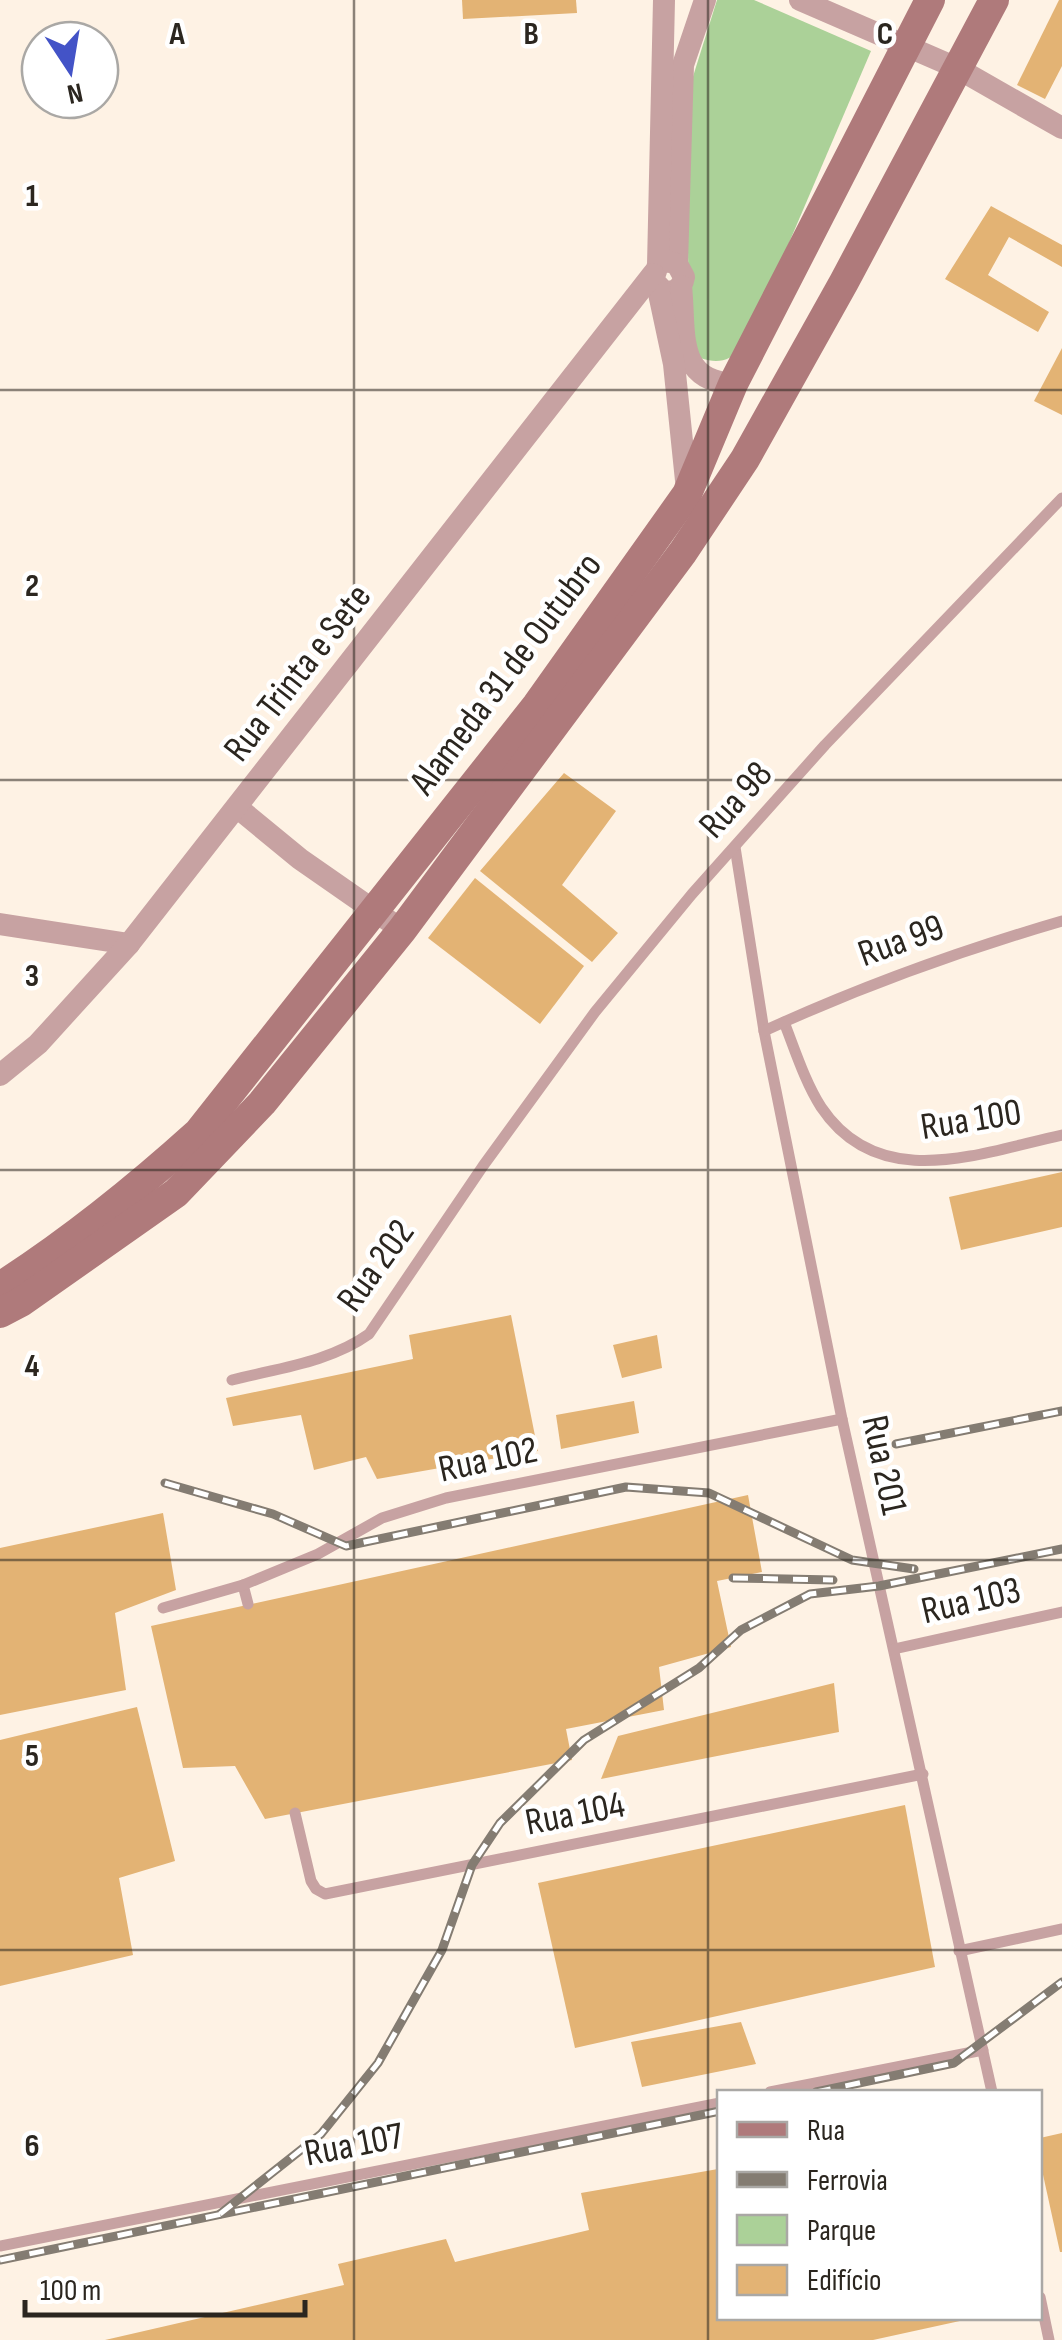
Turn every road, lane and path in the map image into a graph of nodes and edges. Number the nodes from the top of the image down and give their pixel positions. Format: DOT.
graph roads {
  1 [pos="664,0"];
  2 [pos="705,0"];
  3 [pos="800,0"];
  4 [pos="930,0"];
  5 [pos="994,0"];
  6 [pos="904,46"];
  7 [pos="956,68"];
  8 [pos="1062,128"];
  9 [pos="798,253"];
  10 [pos="664,278"];
  11 [pos="844,282"];
  12 [pos="732,384"];
  13 [pos="1062,498"];
  14 [pos="701,500"];
  15 [pos="238,808"];
  16 [pos="735,847"];
  17 [pos="375,910"];
  18 [pos="1062,920"];
  19 [pos="0,924"];
  20 [pos="402,930"];
  21 [pos="129,944"];
  22 [pos="784,1022"];
  23 [pos="764,1031"];
  24 [pos="0,1075"];
  25 [pos="1062,1135"];
  26 [pos="482,1166"];
  27 [pos="7,1296"];
  28 [pos="232,1380"];
  29 [pos="842,1419"];
  30 [pos="243,1584"];
  31 [pos="248,1604"];
  32 [pos="163,1608"];
  33 [pos="1062,1612"];
  34 [pos="894,1649"];
  35 [pos="923,1774"];
  36 [pos="296,1814"];
  37 [pos="1062,1929"];
  38 [pos="959,1951"];
  39 [pos="982,2050"];
  40 [pos="780,2090"];
  41 [pos="992,2090"];
  42 [pos="717,2103"];
  43 [pos="0,2246"];
  44 [pos="1042,2306"];
  45 [pos="1050,2340"];
  1 -- 10 [label="street"];
  2 -- 10 [label="street"];
  3 -- 6 [label="street"];
  4 -- 6 [label="main road, Alameda 31 de Outubro"];
  5 -- 7 [label="main road, Alameda 31 de Outubro"];
  6 -- 7 [label="street"];
  6 -- 9 [label="main road, Alameda 31 de Outubro"];
  7 -- 8 [label="street"];
  7 -- 11 [label="main road, Alameda 31 de Outubro"];
  9 -- 11 [label="main road"];
  9 -- 12 [label="main road, Alameda 31 de Outubro"];
  10 -- 12 [label="street"];
  10 -- 14 [label="street"];
  10 -- 15 [label="street, Rua Trinta e Sete"];
  11 -- 14 [label="main road, Alameda 31 de Outubro"];
  12 -- 14 [label="main road, Alameda 31 de Outubro"];
  13 -- 16 [label="lane, Rua 98"];
  14 -- 17 [label="main road, Alameda 31 de Outubro"];
  14 -- 20 [label="main road"];
  15 -- 17 [label="street"];
  15 -- 21 [label="street, Rua Trinta e Sete"];
  16 -- 23 [label="lane, Rua 201"];
  16 -- 26 [label="lane, Rua 98"];
  17 -- 20 [label="street"];
  17 -- 27 [label="main road, Alameda 31 de Outubro"];
  18 -- 22 [label="lane, Rua 99"];
  19 -- 21 [label="street"];
  20 -- 27 [label="main road"];
  21 -- 24 [label="street, Rua Trinta e Sete"];
  22 -- 23 [label="lane, Rua 99"];
  22 -- 25 [label="lane, Rua 100"];
  23 -- 29 [label="lane, Rua 201"];
  26 -- 28 [label="lane, Rua 202"];
  29 -- 30 [label="lane, Rua 102"];
  29 -- 34 [label="lane, Rua 201"];
  30 -- 31 [label="lane"];
  30 -- 32 [label="lane, Rua 102"];
  33 -- 34 [label="lane, Rua 103"];
  34 -- 35 [label="lane, Rua 201"];
  35 -- 36 [label="lane, Rua 104"];
  35 -- 38 [label="lane, Rua 201"];
  37 -- 38 [label="lane"];
  38 -- 39 [label="lane, Rua 201"];
  39 -- 40 [label="lane"];
  39 -- 41 [label="lane, Rua 201"];
  42 -- 43 [label="lane, Rua 107"];
  44 -- 45 [label="lane"];
}
